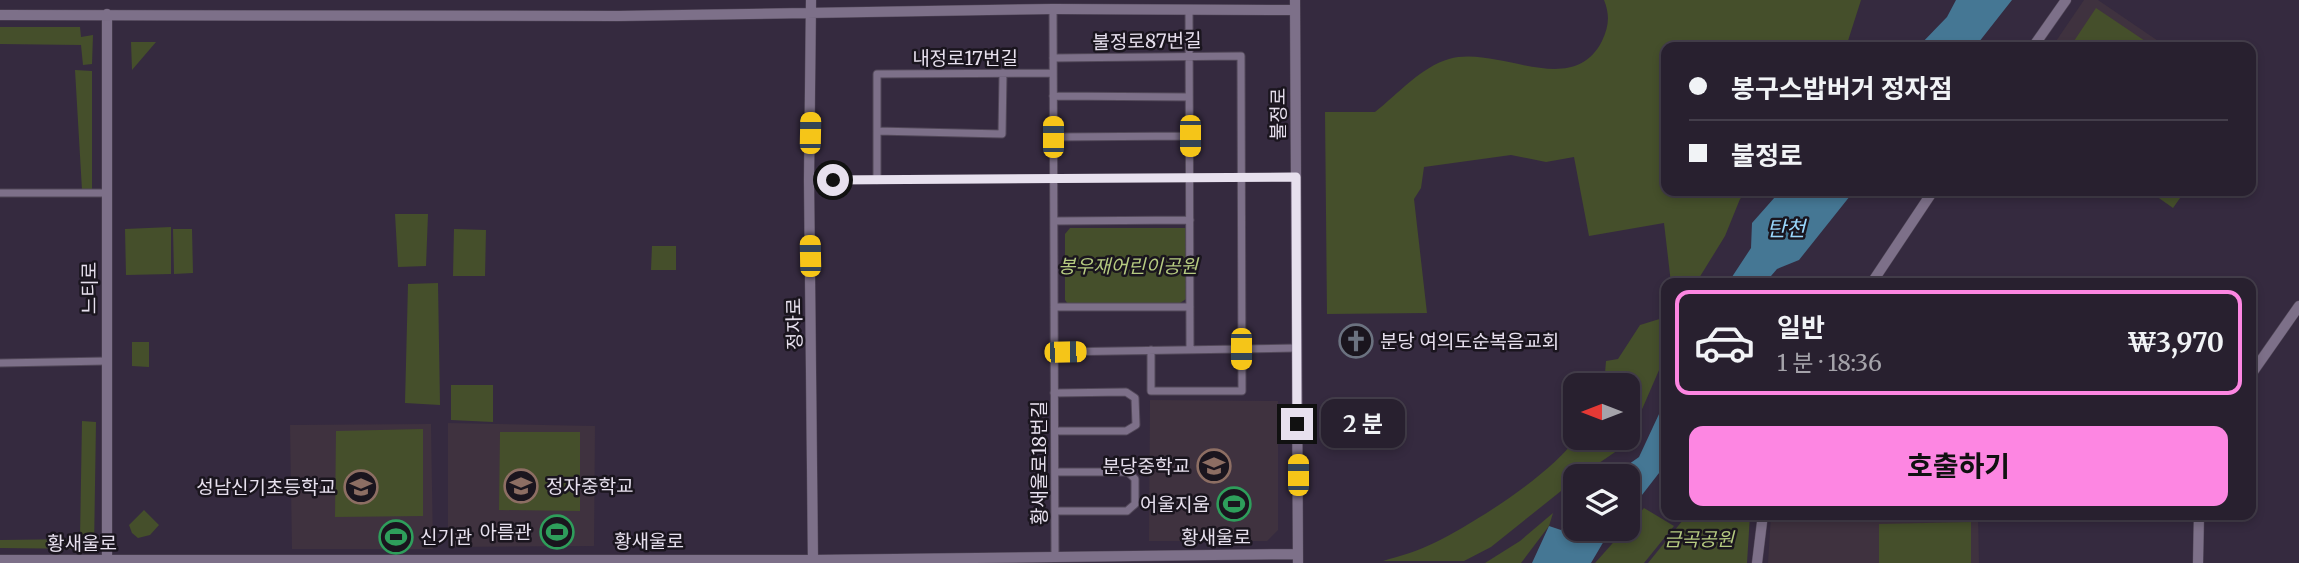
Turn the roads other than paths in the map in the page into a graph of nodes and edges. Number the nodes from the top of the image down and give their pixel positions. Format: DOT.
graph roads {
  1 [pos="811,0"];
  2 [pos="2066,0"];
  3 [pos="1295,5"];
  4 [pos="1053,9"];
  5 [pos="1189,11"];
  6 [pos="811,13"];
  7 [pos="107,14"];
  8 [pos="0,15"];
  9 [pos="2037,42"];
  10 [pos="1189,57"];
  11 [pos="1053,58"];
  12 [pos="1003,73"];
  13 [pos="1053,73"];
  14 [pos="1053,96"];
  15 [pos="1189,97"];
  16 [pos="877,131"];
  17 [pos="1190,136"];
  18 [pos="1053,137"];
  19 [pos="1241,177"];
  20 [pos="1296,177"];
  21 [pos="1054,178"];
  22 [pos="1189,178"];
  23 [pos="809,180"];
  24 [pos="877,180"];
  25 [pos="0,193"];
  26 [pos="107,193"];
  27 [pos="1930,196"];
  28 [pos="1190,220"];
  29 [pos="1054,221"];
  30 [pos="1875,278"];
  31 [pos="2299,306"];
  32 [pos="1054,307"];
  33 [pos="1190,307"];
  34 [pos="1297,348"];
  35 [pos="1241,349"];
  36 [pos="1151,350"];
  37 [pos="1190,350"];
  38 [pos="1054,352"];
  39 [pos="107,361"];
  40 [pos="0,363"];
  41 [pos="2256,367"];
  42 [pos="1054,393"];
  43 [pos="1055,431"];
  44 [pos="1055,472"];
  45 [pos="1055,511"];
  46 [pos="1762,520"];
  47 [pos="2199,520"];
  48 [pos="1055,556"];
  49 [pos="1298,559"];
  50 [pos="0,560"];
  51 [pos="107,561"];
  52 [pos="813,561"];
  53 [pos="1757,563"];
  54 [pos="2198,563"];
  1 -- 6 [label="street, 정자로"];
  2 -- 9 [label="street"];
  3 -- 5 [label="street"];
  3 -- 20 [label="street, 불정로"];
  4 -- 5 [label="street"];
  4 -- 6 [label="street"];
  4 -- 11 [label="street"];
  5 -- 10 [label="street"];
  6 -- 7 [label="street"];
  6 -- 23 [label="street, 정자로"];
  7 -- 8 [label="street"];
  7 -- 26 [label="street, 느티로"];
  10 -- 11 [label="street, 불정로87번길"];
  10 -- 15 [label="street"];
  10 -- 19 [label="street, 불정로87번길"];
  11 -- 13 [label="street"];
  12 -- 13 [label="street, 내정로17번길"];
  12 -- 16 [label="street, 내정로17번길"];
  12 -- 16 [label="street"];
  13 -- 14 [label="street"];
  14 -- 15 [label="street"];
  14 -- 18 [label="street"];
  15 -- 17 [label="street"];
  16 -- 24 [label="street"];
  17 -- 18 [label="street"];
  17 -- 22 [label="street"];
  18 -- 21 [label="street"];
  19 -- 20 [label="street"];
  19 -- 22 [label="street"];
  19 -- 35 [label="street"];
  20 -- 34 [label="street, 불정로"];
  21 -- 22 [label="street"];
  21 -- 24 [label="street"];
  21 -- 29 [label="street"];
  22 -- 28 [label="street"];
  23 -- 24 [label="street"];
  23 -- 52 [label="street, 정자로"];
  25 -- 26 [label="street"];
  26 -- 39 [label="street, 느티로"];
  27 -- 30 [label="street"];
  28 -- 29 [label="street"];
  28 -- 33 [label="street"];
  29 -- 32 [label="street, 황새울로18번길"];
  31 -- 41 [label="street"];
  32 -- 33 [label="street"];
  32 -- 38 [label="street, 황새울로18번길"];
  33 -- 37 [label="street"];
  34 -- 35 [label="street"];
  34 -- 49 [label="street, 불정로"];
  35 -- 36 [label="street"];
  35 -- 37 [label="street"];
  36 -- 37 [label="street"];
  36 -- 38 [label="street"];
  38 -- 42 [label="street, 황새울로18번길"];
  39 -- 40 [label="street"];
  39 -- 51 [label="street, 느티로"];
  42 -- 43 [label="street, 황새울로18번길"];
  42 -- 43 [label="street"];
  43 -- 44 [label="street, 황새울로18번길"];
  44 -- 45 [label="street, 황새울로18번길"];
  44 -- 45 [label="street"];
  45 -- 48 [label="street, 황새울로18번길"];
  46 -- 53 [label="street"];
  47 -- 54 [label="street"];
  48 -- 49 [label="street, 황새울로"];
  48 -- 52 [label="street, 황새울로"];
  50 -- 51 [label="street, 황새울로"];
  51 -- 52 [label="street, 황새울로"];
}
